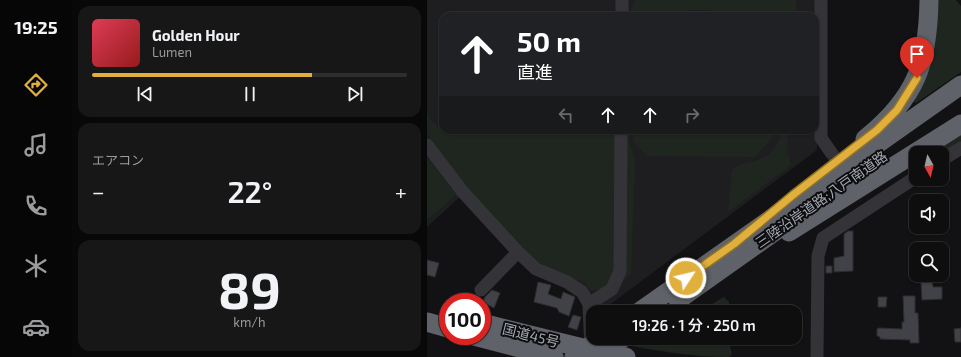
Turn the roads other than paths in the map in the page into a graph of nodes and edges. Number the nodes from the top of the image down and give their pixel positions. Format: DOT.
graph roads {
  1 [pos="622,0"];
  2 [pos="821,0"];
  3 [pos="929,0"];
  4 [pos="622,12"];
  5 [pos="961,85"];
  6 [pos="961,100"];
  7 [pos="961,124"];
  8 [pos="621,134"];
  9 [pos="427,145"];
  10 [pos="961,148"];
  11 [pos="830,151"];
  12 [pos="949,156"];
  13 [pos="909,181"];
  14 [pos="734,244"];
  15 [pos="518,252"];
  16 [pos="481,290"];
  17 [pos="589,304"];
  18 [pos="649,305"];
  19 [pos="672,305"];
  20 [pos="672,305"];
  21 [pos="427,311"];
  22 [pos="439,313"];
  23 [pos="427,322"];
  24 [pos="439,325"];
  25 [pos="491,325"];
  26 [pos="491,340"];
  27 [pos="607,345"];
  28 [pos="591,352"];
  29 [pos="554,357"];
  30 [pos="626,357"];
  31 [pos="817,357"];
  1 -- 4 [label="street"];
  2 -- 11 [label="street"];
  3 -- 14 [label="highway"];
  5 -- 14 [label="highway, 三陸沿岸道路;八戸南道路"];
  6 -- 19 [label="highway, 三陸沿岸道路;八戸南道路"];
  7 -- 20 [label="highway"];
  8 -- 17 [label="street"];
  9 -- 15 [label="street"];
  10 -- 12 [label="street"];
  13 -- 31 [label="street"];
  14 -- 18 [label="highway, 三陸沿岸道路;八戸南道路"];
  15 -- 16 [label="street"];
  15 -- 17 [label="street"];
  17 -- 28 [label="street"];
  21 -- 22 [label="highway"];
  23 -- 24 [label="highway"];
  25 -- 28 [label="highway, 国道45号"];
  26 -- 29 [label="highway, 国道45号"];
  27 -- 28 [label="highway, bridge"];
  28 -- 30 [label="highway, 国道45号"];
}
